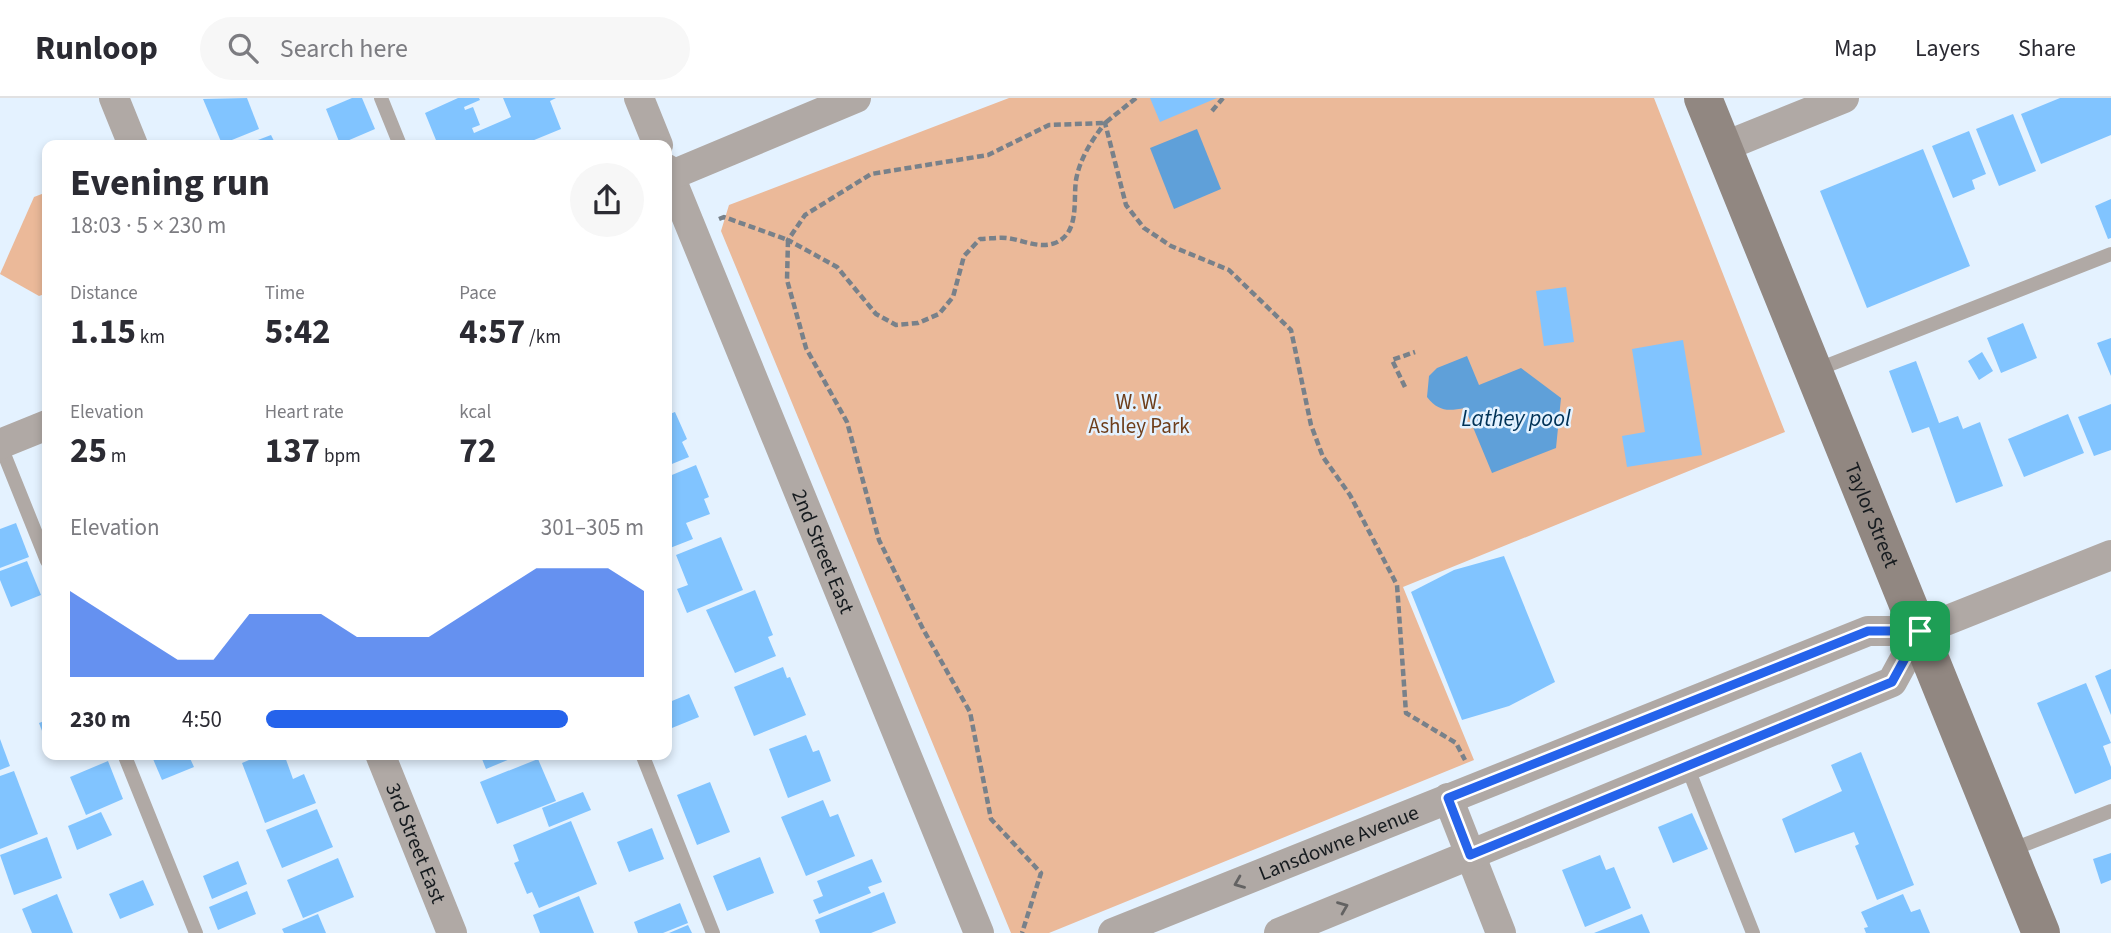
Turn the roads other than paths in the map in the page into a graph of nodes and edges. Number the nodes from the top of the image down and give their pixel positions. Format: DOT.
graph roads {
  1 [pos="114,98"];
  2 [pos="381,98"];
  3 [pos="639,98"];
  4 [pos="856,98"];
  5 [pos="1703,98"];
  6 [pos="1844,98"];
  7 [pos="131,140"];
  8 [pos="398,140"];
  9 [pos="655,140"];
  10 [pos="1723,148"];
  11 [pos="672,172"];
  12 [pos="672,184"];
  13 [pos="2111,254"];
  14 [pos="1814,371"];
  15 [pos="42,427"];
  16 [pos="0,444"];
  17 [pos="42,549"];
  18 [pos="2111,555"];
  19 [pos="1920,631"];
  20 [pos="126,760"];
  21 [pos="382,760"];
  22 [pos="644,760"];
  23 [pos="1687,766"];
  24 [pos="1448,798"];
  25 [pos="2111,811"];
  26 [pos="2008,851"];
  27 [pos="1470,855"];
  28 [pos="196,933"];
  29 [pos="452,933"];
  30 [pos="713,933"];
  31 [pos="979,933"];
  32 [pos="1113,933"];
  33 [pos="1279,933"];
  34 [pos="1501,933"];
  35 [pos="1753,933"];
  36 [pos="2041,933"];
  1 -- 7 [label="street"];
  2 -- 8 [label="lane"];
  3 -- 9 [label="street"];
  4 -- 11 [label="street"];
  5 -- 10 [label="main road, Taylor Street"];
  6 -- 10 [label="street"];
  10 -- 14 [label="main road, Taylor Street"];
  12 -- 31 [label="street, 2nd Street East"];
  13 -- 14 [label="lane"];
  14 -- 19 [label="main road, Taylor Street"];
  15 -- 16 [label="street"];
  16 -- 17 [label="lane"];
  18 -- 19 [label="street, Lansdowne Avenue"];
  19 -- 23 [label="street"];
  19 -- 24 [label="street, Lansdowne Avenue"];
  19 -- 26 [label="main road, Taylor Street"];
  20 -- 28 [label="lane"];
  21 -- 29 [label="street, 3rd Street East"];
  22 -- 30 [label="lane"];
  23 -- 27 [label="street"];
  23 -- 35 [label="lane"];
  24 -- 27 [label="street"];
  24 -- 32 [label="street, Lansdowne Avenue, one-way"];
  25 -- 26 [label="lane"];
  26 -- 36 [label="main road, Taylor Street"];
  33 -- 27 [label="street, one-way"];
  27 -- 34 [label="street"];
}
